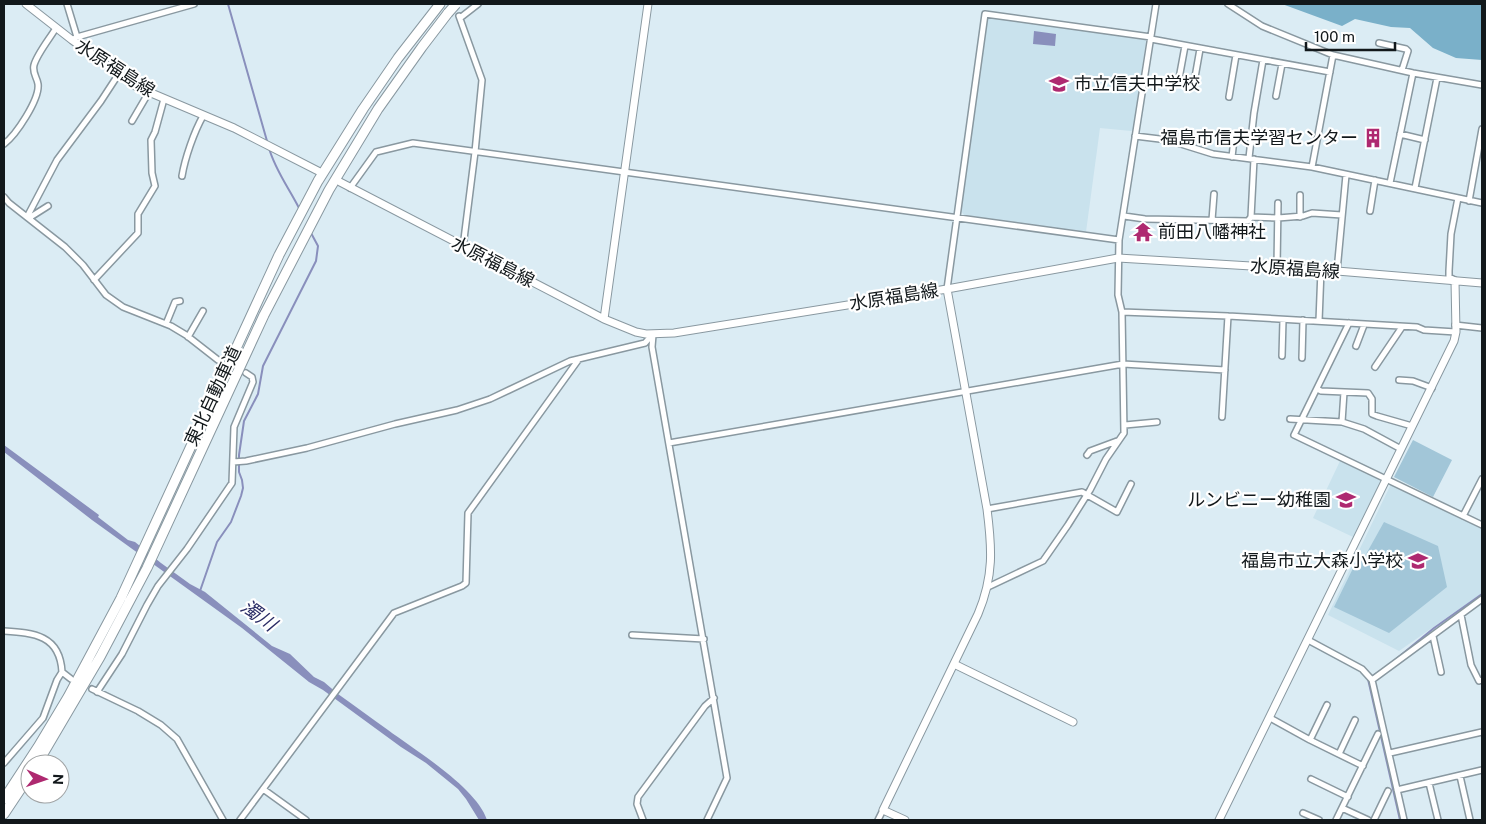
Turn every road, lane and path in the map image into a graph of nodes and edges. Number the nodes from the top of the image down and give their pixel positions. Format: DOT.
graph roads {
  1 [pos="26,4"];
  2 [pos="67,4"];
  3 [pos="194,4"];
  4 [pos="456,4"];
  5 [pos="478,4"];
  6 [pos="648,4"];
  7 [pos="1156,4"];
  8 [pos="1228,4"];
  9 [pos="438,5"];
  10 [pos="56,28"];
  11 [pos="1151,38"];
  12 [pos="74,39"];
  13 [pos="1379,43"];
  14 [pos="1185,46"];
  15 [pos="1200,49"];
  16 [pos="1333,54"];
  17 [pos="1236,55"];
  18 [pos="1263,60"];
  19 [pos="1282,64"];
  20 [pos="1402,70"];
  21 [pos="1330,72"];
  22 [pos="1413,73"];
  23 [pos="118,75"];
  24 [pos="1438,78"];
  25 [pos="1178,84"];
  26 [pos="1194,84"];
  27 [pos="1482,85"];
  28 [pos="149,92"];
  29 [pos="1276,96"];
  30 [pos="1229,97"];
  31 [pos="164,99"];
  32 [pos="203,116"];
  33 [pos="132,122"];
  34 [pos="1482,129"];
  35 [pos="1400,134"];
  36 [pos="1135,136"];
  37 [pos="1234,139"];
  38 [pos="1425,140"];
  39 [pos="4,144"];
  40 [pos="475,152"];
  41 [pos="1232,157"];
  42 [pos="1251,159"];
  43 [pos="1312,167"];
  44 [pos="625,171"];
  45 [pos="1346,175"];
  46 [pos="182,176"];
  47 [pos="319,177"];
  48 [pos="1375,180"];
  49 [pos="340,182"];
  50 [pos="1390,183"];
  51 [pos="350,188"];
  52 [pos="1415,188"];
  53 [pos="1214,194"];
  54 [pos="1300,195"];
  55 [pos="4,196"];
  56 [pos="1458,198"];
  57 [pos="1469,201"];
  58 [pos="1278,203"];
  59 [pos="1482,204"];
  60 [pos="48,206"];
  61 [pos="1370,211"];
  62 [pos="1342,215"];
  63 [pos="956,216"];
  64 [pos="1124,216"];
  65 [pos="1300,216"];
  66 [pos="1251,217"];
  67 [pos="28,218"];
  68 [pos="1278,218"];
  69 [pos="1212,220"];
  70 [pos="1119,240"];
  71 [pos="463,247"];
  72 [pos="1118,258"];
  73 [pos="1276,267"];
  74 [pos="1321,270"];
  75 [pos="1337,271"];
  76 [pos="94,280"];
  77 [pos="1456,281"];
  78 [pos="1482,283"];
  79 [pos="947,289"];
  80 [pos="180,301"];
  81 [pos="202,311"];
  82 [pos="1122,312"];
  83 [pos="1228,316"];
  84 [pos="604,319"];
  85 [pos="1283,320"];
  86 [pos="1303,320"];
  87 [pos="1320,321"];
  88 [pos="1349,323"];
  89 [pos="166,324"];
  90 [pos="1364,325"];
  91 [pos="1402,327"];
  92 [pos="1455,328"];
  93 [pos="1482,328"];
  94 [pos="653,334"];
  95 [pos="188,337"];
  96 [pos="1356,346"];
  97 [pos="1282,356"];
  98 [pos="1302,358"];
  99 [pos="579,359"];
  100 [pos="218,360"];
  101 [pos="1123,364"];
  102 [pos="1376,366"];
  103 [pos="1225,370"];
  104 [pos="246,372"];
  105 [pos="1399,380"];
  106 [pos="1432,388"];
  107 [pos="1316,389"];
  108 [pos="966,391"];
  109 [pos="1344,392"];
  110 [pos="1222,417"];
  111 [pos="1290,420"];
  112 [pos="1302,420"];
  113 [pos="1157,422"];
  114 [pos="1342,422"];
  115 [pos="1125,425"];
  116 [pos="1412,426"];
  117 [pos="1117,441"];
  118 [pos="669,443"];
  119 [pos="1401,449"];
  120 [pos="1087,454"];
  121 [pos="233,462"];
  122 [pos="1482,478"];
  123 [pos="1387,479"];
  124 [pos="1132,484"];
  125 [pos="1087,495"];
  126 [pos="987,509"];
  127 [pos="1463,516"];
  128 [pos="1482,525"];
  129 [pos="988,587"];
  130 [pos="1482,599"];
  131 [pos="1461,615"];
  132 [pos="4,631"];
  133 [pos="632,635"];
  134 [pos="1433,636"];
  135 [pos="704,639"];
  136 [pos="1308,640"];
  137 [pos="954,664"];
  138 [pos="62,672"];
  139 [pos="1441,672"];
  140 [pos="71,680"];
  141 [pos="1372,680"];
  142 [pos="1482,680"];
  143 [pos="92,689"];
  144 [pos="97,692"];
  145 [pos="714,698"];
  146 [pos="1327,705"];
  147 [pos="1270,718"];
  148 [pos="1355,720"];
  149 [pos="1073,722"];
  150 [pos="1482,732"];
  151 [pos="1378,734"];
  152 [pos="1310,740"];
  153 [pos="1390,753"];
  154 [pos="44,754"];
  155 [pos="1339,754"];
  156 [pos="4,763"];
  157 [pos="1363,766"];
  158 [pos="1482,770"];
  159 [pos="1460,776"];
  160 [pos="1311,779"];
  161 [pos="1429,783"];
  162 [pos="264,789"];
  163 [pos="20,790"];
  164 [pos="1398,790"];
  165 [pos="1388,791"];
  166 [pos="1348,797"];
  167 [pos="4,799"];
  168 [pos="1342,808"];
  169 [pos="883,810"];
  170 [pos="1304,813"];
  171 [pos="4,814"];
  172 [pos="1356,818"];
  173 [pos="223,820"];
  174 [pos="240,820"];
  175 [pos="306,820"];
  176 [pos="643,820"];
  177 [pos="707,820"];
  178 [pos="878,820"];
  179 [pos="905,820"];
  180 [pos="1219,820"];
  181 [pos="1319,820"];
  182 [pos="1336,820"];
  183 [pos="1368,820"];
  184 [pos="1374,820"];
  185 [pos="1404,820"];
  186 [pos="1438,820"];
  187 [pos="1470,820"];
  1 -- 10 [label="street, 水原福島線"];
  2 -- 12 [label="street"];
  3 -- 12 [label="street"];
  4 -- 154 [label="highway, 東北自動車道, bridge"];
  5 -- 40 [label="street"];
  6 -- 44 [label="street"];
  7 -- 11 [label="street"];
  8 -- 16 [label="street"];
  9 -- 47 [label="highway, 東北自動車道"];
  10 -- 12 [label="street, 水原福島線"];
  10 -- 39 [label="street"];
  11 -- 14 [label="street"];
  11 -- 36 [label="street"];
  11 -- 63 [label="street"];
  12 -- 23 [label="street, 水原福島線"];
  13 -- 20 [label="street"];
  14 -- 15 [label="street"];
  14 -- 25 [label="street"];
  15 -- 17 [label="street"];
  15 -- 26 [label="street"];
  16 -- 20 [label="street"];
  16 -- 21 [label="street"];
  17 -- 18 [label="street"];
  17 -- 30 [label="street"];
  18 -- 19 [label="street"];
  18 -- 42 [label="street"];
  19 -- 21 [label="street"];
  19 -- 29 [label="street"];
  20 -- 22 [label="street"];
  21 -- 43 [label="street"];
  22 -- 24 [label="street"];
  22 -- 35 [label="street"];
  23 -- 28 [label="street, 水原福島線"];
  23 -- 67 [label="street"];
  24 -- 27 [label="street"];
  24 -- 38 [label="street"];
  28 -- 31 [label="street, 水原福島線"];
  28 -- 33 [label="street"];
  31 -- 32 [label="street, 水原福島線"];
  31 -- 76 [label="street"];
  32 -- 46 [label="street"];
  32 -- 47 [label="street, 水原福島線"];
  34 -- 57 [label="street"];
  35 -- 38 [label="street"];
  35 -- 50 [label="street"];
  36 -- 41 [label="street"];
  36 -- 64 [label="street"];
  37 -- 41 [label="street"];
  38 -- 52 [label="street"];
  40 -- 44 [label="street"];
  40 -- 51 [label="street"];
  40 -- 71 [label="street"];
  41 -- 42 [label="street"];
  42 -- 43 [label="street"];
  42 -- 66 [label="street"];
  43 -- 45 [label="street"];
  44 -- 63 [label="street"];
  44 -- 84 [label="street"];
  45 -- 48 [label="street"];
  45 -- 62 [label="street"];
  47 -- 167 [label="highway, 東北自動車道"];
  48 -- 50 [label="street"];
  48 -- 61 [label="street"];
  49 -- 51 [label="street, 水原福島線"];
  50 -- 52 [label="street"];
  51 -- 71 [label="street, 水原福島線"];
  52 -- 56 [label="street"];
  53 -- 69 [label="street"];
  54 -- 65 [label="street"];
  55 -- 67 [label="street"];
  56 -- 57 [label="street"];
  56 -- 77 [label="street"];
  57 -- 59 [label="street"];
  58 -- 68 [label="street"];
  60 -- 67 [label="street"];
  62 -- 65 [label="street"];
  62 -- 75 [label="street"];
  63 -- 70 [label="street"];
  63 -- 79 [label="street"];
  64 -- 69 [label="street"];
  64 -- 70 [label="street"];
  65 -- 68 [label="street"];
  66 -- 68 [label="street"];
  66 -- 69 [label="street"];
  67 -- 76 [label="street"];
  68 -- 73 [label="street"];
  70 -- 72 [label="street"];
  71 -- 84 [label="street, 水原福島線"];
  72 -- 73 [label="street, 水原福島線"];
  72 -- 79 [label="street, 水原福島線"];
  72 -- 82 [label="street"];
  73 -- 74 [label="street, 水原福島線"];
  74 -- 75 [label="street, 水原福島線"];
  74 -- 87 [label="street"];
  75 -- 77 [label="street, 水原福島線"];
  76 -- 89 [label="street"];
  77 -- 78 [label="street, 水原福島線"];
  77 -- 92 [label="street"];
  79 -- 94 [label="street, 水原福島線"];
  79 -- 108 [label="street"];
  80 -- 89 [label="street"];
  81 -- 95 [label="street"];
  82 -- 83 [label="street"];
  82 -- 101 [label="street"];
  83 -- 85 [label="street"];
  83 -- 103 [label="street"];
  84 -- 94 [label="street, 水原福島線"];
  85 -- 86 [label="street"];
  85 -- 97 [label="street"];
  86 -- 87 [label="street"];
  86 -- 98 [label="street"];
  87 -- 88 [label="street"];
  88 -- 90 [label="street"];
  88 -- 107 [label="street"];
  89 -- 95 [label="street"];
  90 -- 91 [label="street"];
  90 -- 96 [label="street"];
  91 -- 92 [label="street"];
  91 -- 102 [label="street"];
  92 -- 93 [label="street"];
  92 -- 106 [label="street"];
  94 -- 99 [label="street"];
  94 -- 118 [label="street"];
  95 -- 100 [label="street"];
  99 -- 121 [label="street"];
  99 -- 162 [label="street"];
  101 -- 103 [label="street"];
  101 -- 108 [label="street"];
  101 -- 115 [label="street"];
  103 -- 110 [label="street"];
  104 -- 121 [label="street"];
  105 -- 106 [label="street"];
  106 -- 116 [label="street"];
  107 -- 109 [label="street"];
  107 -- 112 [label="street"];
  108 -- 118 [label="street"];
  108 -- 126 [label="street"];
  109 -- 114 [label="street"];
  109 -- 116 [label="street"];
  111 -- 112 [label="street"];
  112 -- 114 [label="street"];
  112 -- 123 [label="street"];
  113 -- 115 [label="street"];
  114 -- 119 [label="street"];
  115 -- 117 [label="street"];
  116 -- 119 [label="street"];
  117 -- 120 [label="street"];
  117 -- 125 [label="street"];
  118 -- 135 [label="street"];
  119 -- 123 [label="street"];
  121 -- 144 [label="street"];
  122 -- 127 [label="street"];
  123 -- 127 [label="street"];
  123 -- 136 [label="street"];
  124 -- 125 [label="street"];
  125 -- 126 [label="street"];
  125 -- 129 [label="street"];
  126 -- 129 [label="street"];
  127 -- 128 [label="street"];
  129 -- 137 [label="street"];
  130 -- 131 [label="street"];
  131 -- 134 [label="street"];
  131 -- 142 [label="street"];
  132 -- 138 [label="street"];
  133 -- 135 [label="street"];
  134 -- 139 [label="street"];
  134 -- 141 [label="street"];
  135 -- 145 [label="street"];
  136 -- 141 [label="street"];
  136 -- 147 [label="street"];
  137 -- 149 [label="street"];
  137 -- 169 [label="street"];
  138 -- 140 [label="street"];
  138 -- 156 [label="street"];
  141 -- 153 [label="street"];
  143 -- 144 [label="street"];
  144 -- 173 [label="street"];
  145 -- 176 [label="street"];
  145 -- 177 [label="street"];
  146 -- 152 [label="street"];
  147 -- 152 [label="street"];
  147 -- 180 [label="street"];
  148 -- 155 [label="street"];
  150 -- 153 [label="street"];
  151 -- 157 [label="street"];
  152 -- 155 [label="street"];
  153 -- 164 [label="street"];
  155 -- 157 [label="street"];
  157 -- 166 [label="street"];
  158 -- 159 [label="street"];
  159 -- 161 [label="street"];
  159 -- 187 [label="street"];
  160 -- 166 [label="street"];
  161 -- 164 [label="street"];
  161 -- 186 [label="street"];
  162 -- 174 [label="street"];
  162 -- 175 [label="street"];
  163 -- 171 [label="highway"];
  164 -- 185 [label="street"];
  165 -- 184 [label="street"];
  166 -- 168 [label="street"];
  168 -- 172 [label="street"];
  168 -- 182 [label="street"];
  169 -- 178 [label="street"];
  169 -- 179 [label="street"];
  170 -- 181 [label="street"];
  172 -- 183 [label="street"];
}
